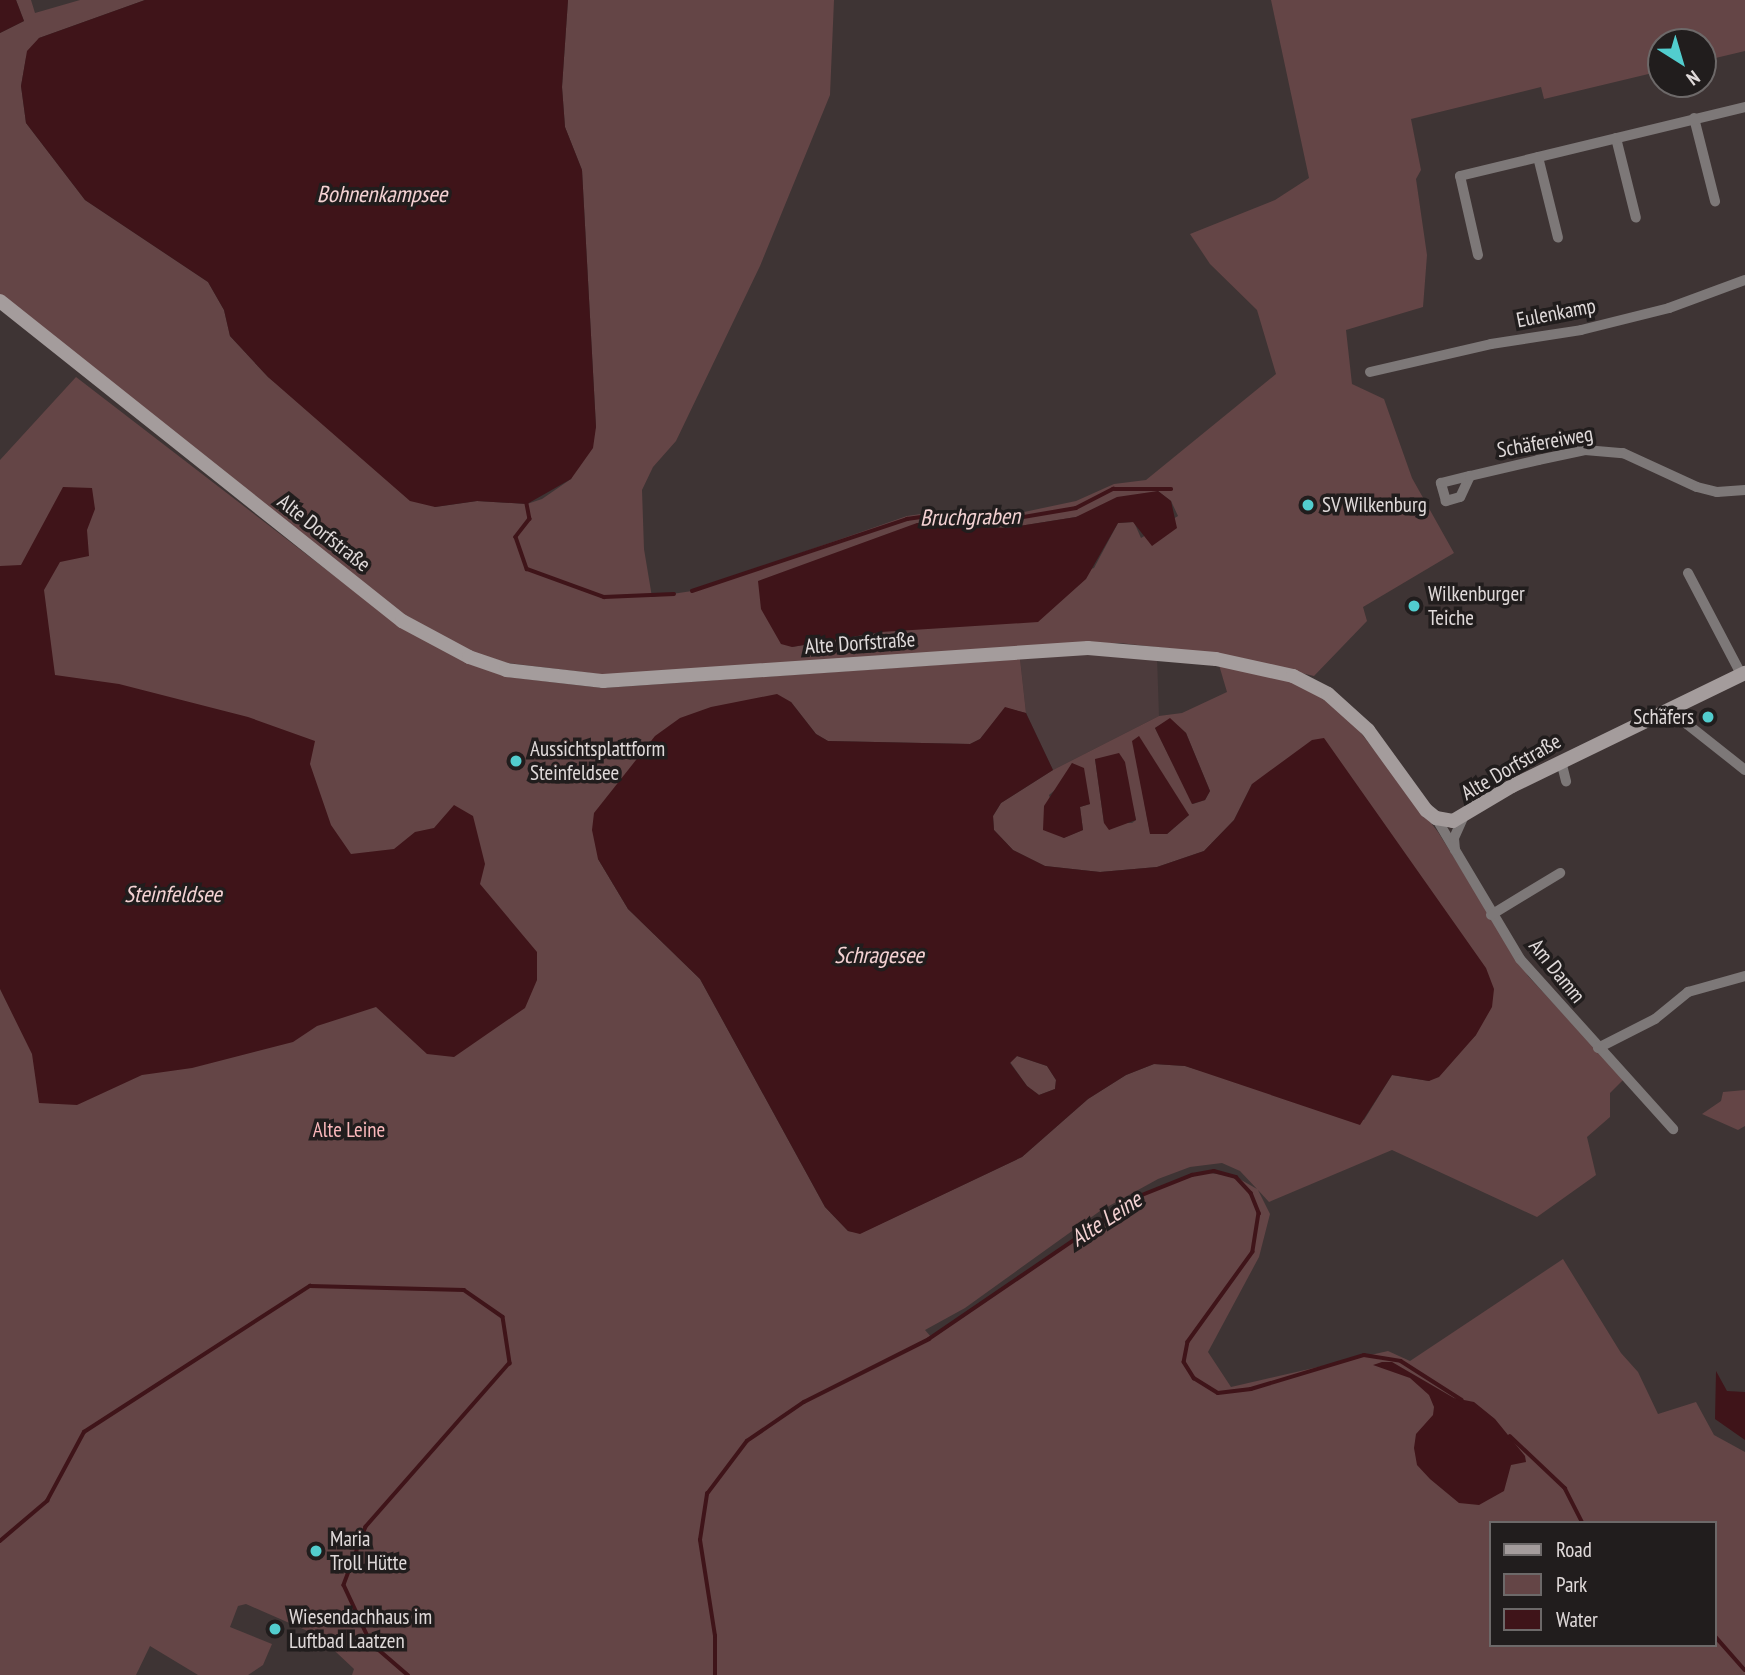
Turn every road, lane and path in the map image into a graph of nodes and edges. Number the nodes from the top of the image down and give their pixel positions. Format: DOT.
graph roads {
  1 [pos="1745,107"];
  2 [pos="1694,118"];
  3 [pos="1616,138"];
  4 [pos="1538,157"];
  5 [pos="1715,201"];
  6 [pos="1636,218"];
  7 [pos="1558,238"];
  8 [pos="1478,255"];
  9 [pos="1745,280"];
  10 [pos="0,301"];
  11 [pos="1370,372"];
  12 [pos="1470,476"];
  13 [pos="1745,490"];
  14 [pos="1688,573"];
  15 [pos="1743,674"];
  16 [pos="1676,706"];
  17 [pos="1561,761"];
  18 [pos="1745,770"];
  19 [pos="1566,781"];
  20 [pos="1436,818"];
  21 [pos="1463,818"];
  22 [pos="1456,853"];
  23 [pos="1560,873"];
  24 [pos="1491,915"];
  25 [pos="1745,976"];
  26 [pos="1598,1048"];
  27 [pos="1673,1129"];
  1 -- 2 [label="street"];
  2 -- 3 [label="street"];
  2 -- 5 [label="street"];
  3 -- 4 [label="street"];
  3 -- 6 [label="street"];
  4 -- 7 [label="street"];
  4 -- 8 [label="street"];
  9 -- 11 [label="street, Eulenkamp"];
  10 -- 20 [label="street, Alte Dorfstraße"];
  12 -- 13 [label="street, Schäfereiweg"];
  14 -- 15 [label="street"];
  15 -- 16 [label="street, Alte Dorfstraße"];
  16 -- 17 [label="street, Alte Dorfstraße"];
  16 -- 18 [label="street"];
  17 -- 19 [label="street"];
  17 -- 21 [label="street, Alte Dorfstraße"];
  20 -- 21 [label="street, Alte Dorfstraße"];
  20 -- 22 [label="street, Am Damm"];
  21 -- 22 [label="street"];
  22 -- 24 [label="street, Am Damm"];
  23 -- 24 [label="street"];
  24 -- 26 [label="street, Am Damm"];
  25 -- 26 [label="street"];
  26 -- 27 [label="street, Am Damm"];
}
